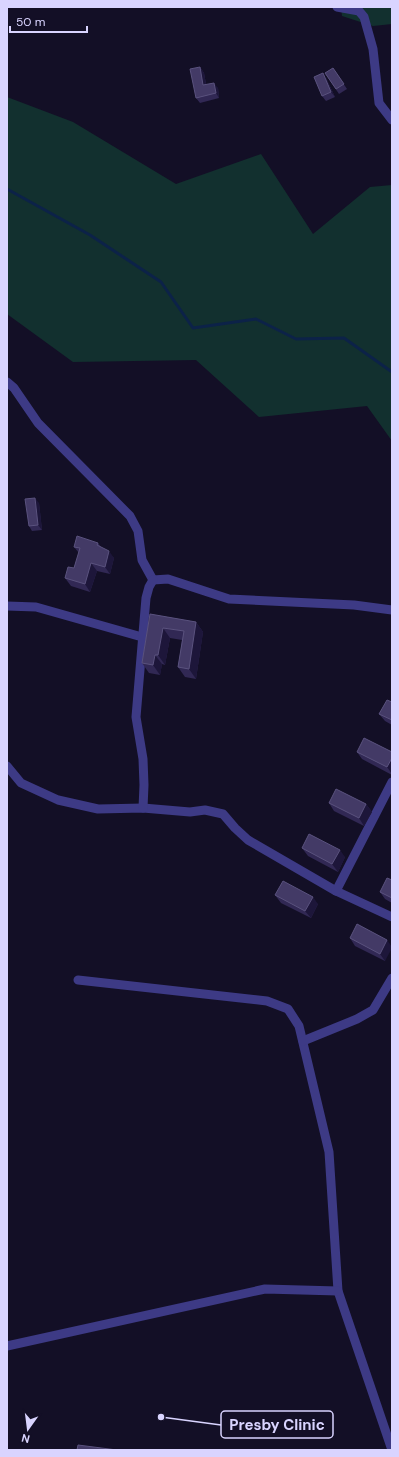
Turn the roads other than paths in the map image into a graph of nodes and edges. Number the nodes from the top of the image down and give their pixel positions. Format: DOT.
graph roads {
  1 [pos="337,7"];
  2 [pos="392,120"];
  3 [pos="7,382"];
  4 [pos="153,580"];
  5 [pos="7,606"];
  6 [pos="392,610"];
  7 [pos="142,637"];
  8 [pos="7,766"];
  9 [pos="392,782"];
  10 [pos="143,808"];
  11 [pos="336,891"];
  12 [pos="392,917"];
  13 [pos="392,978"];
  14 [pos="78,980"];
  15 [pos="303,1041"];
  16 [pos="338,1291"];
  17 [pos="7,1346"];
  18 [pos="392,1450"];
  1 -- 2 [label="street"];
  3 -- 4 [label="street"];
  4 -- 6 [label="street"];
  4 -- 7 [label="street"];
  5 -- 7 [label="street"];
  7 -- 10 [label="street"];
  8 -- 10 [label="street"];
  9 -- 11 [label="street"];
  10 -- 11 [label="street"];
  11 -- 12 [label="street"];
  13 -- 15 [label="street"];
  14 -- 15 [label="street"];
  15 -- 16 [label="street"];
  16 -- 17 [label="street"];
  16 -- 18 [label="street"];
}
